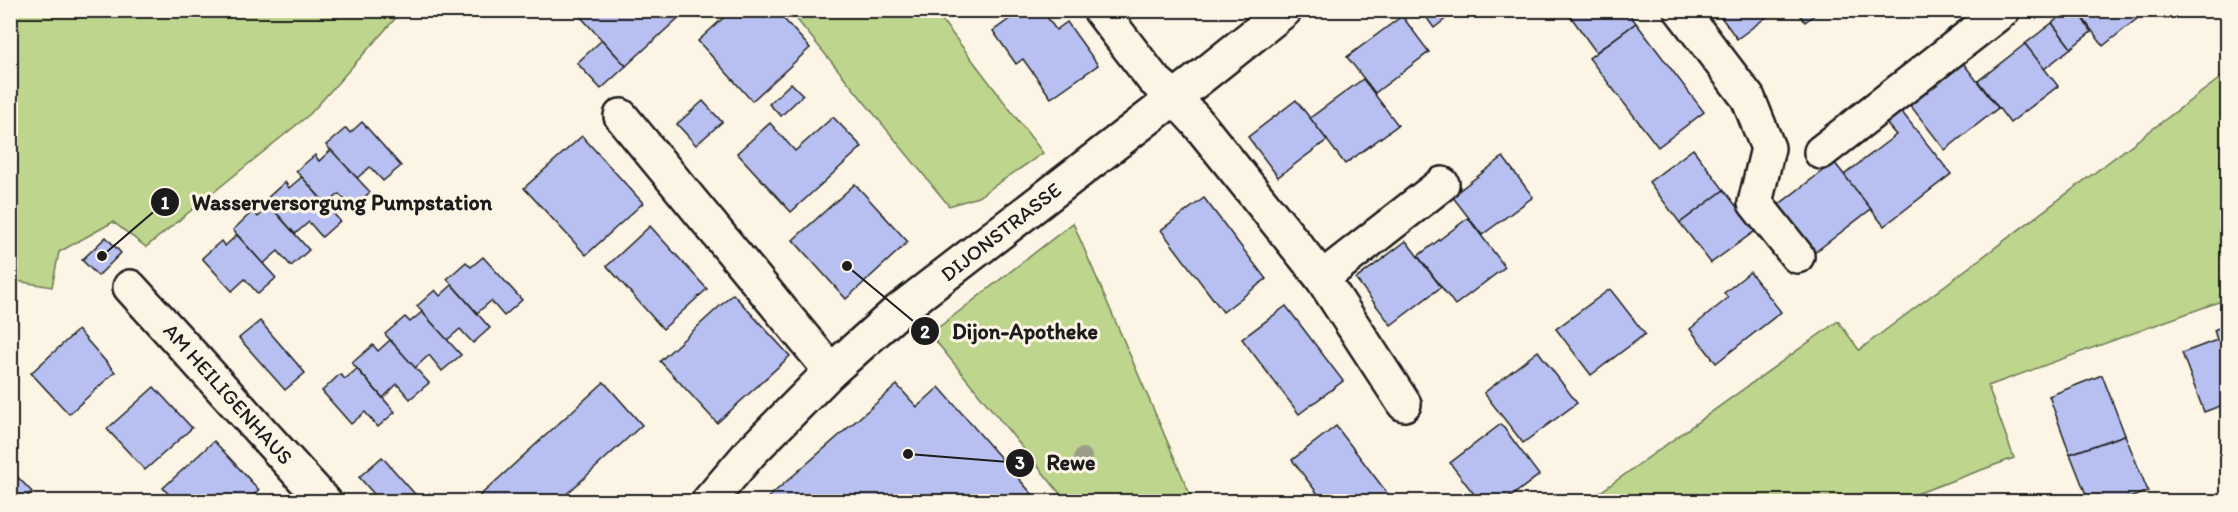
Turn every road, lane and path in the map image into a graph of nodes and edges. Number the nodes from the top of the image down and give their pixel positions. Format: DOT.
graph roads {
  1 [pos="1100,10"];
  2 [pos="1285,10"];
  3 [pos="1682,10"];
  4 [pos="2003,10"];
  5 [pos="1175,98"];
  6 [pos="621,116"];
  7 [pos="1821,152"];
  8 [pos="1442,184"];
  9 [pos="1797,256"];
  10 [pos="1322,278"];
  11 [pos="130,287"];
  12 [pos="831,371"];
  13 [pos="1404,404"];
  14 [pos="325,501"];
  15 [pos="708,501"];
  1 -- 5 [label="street"];
  2 -- 5 [label="street, DIJONSTRASSE"];
  3 -- 9 [label="street"];
  4 -- 7 [label="street"];
  5 -- 10 [label="street"];
  5 -- 12 [label="street, DIJONSTRASSE"];
  6 -- 12 [label="street"];
  8 -- 10 [label="street"];
  10 -- 13 [label="street"];
  11 -- 14 [label="street, AM HEILIGENHAUS"];
  12 -- 15 [label="street, DIJONSTRASSE"];
}
